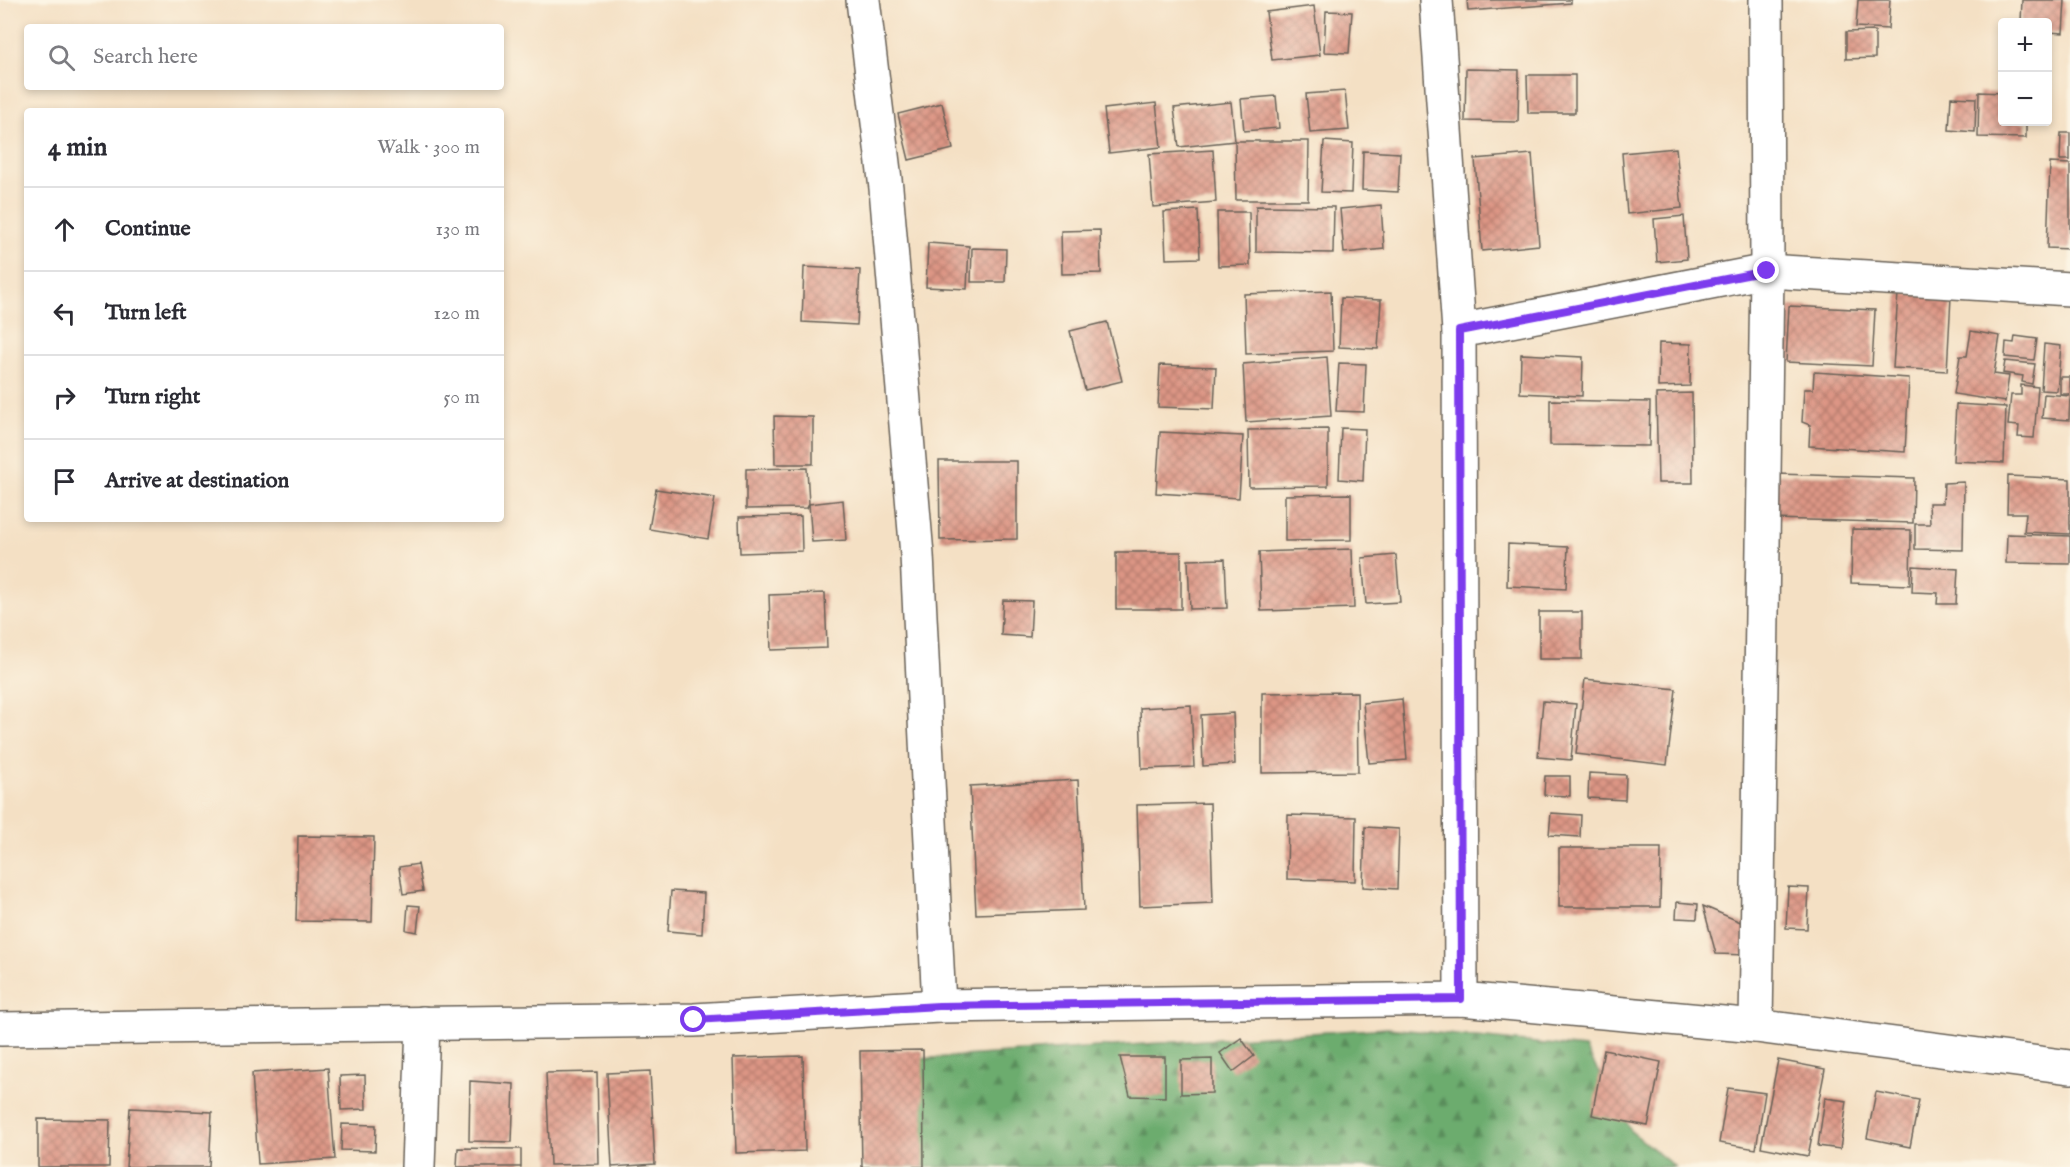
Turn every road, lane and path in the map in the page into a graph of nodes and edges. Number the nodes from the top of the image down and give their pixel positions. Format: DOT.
graph roads {
  1 [pos="863,0"];
  2 [pos="1436,0"];
  3 [pos="1766,0"];
  4 [pos="1767,271"];
  5 [pos="2070,289"];
  6 [pos="1459,331"];
  7 [pos="1461,999"];
  8 [pos="939,1006"];
  9 [pos="423,1023"];
  10 [pos="1756,1026"];
  11 [pos="0,1029"];
  12 [pos="2070,1067"];
  13 [pos="418,1167"];
  1 -- 8 [label="street"];
  2 -- 6 [label="street"];
  3 -- 4 [label="street"];
  4 -- 5 [label="street"];
  4 -- 6 [label="street"];
  4 -- 10 [label="street"];
  6 -- 7 [label="street"];
  7 -- 8 [label="street"];
  7 -- 10 [label="street"];
  8 -- 9 [label="street"];
  9 -- 11 [label="street"];
  9 -- 13 [label="street"];
  10 -- 12 [label="street"];
}
